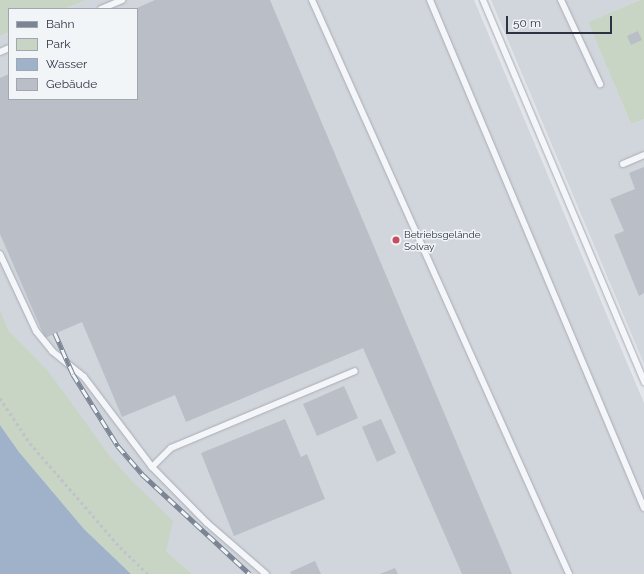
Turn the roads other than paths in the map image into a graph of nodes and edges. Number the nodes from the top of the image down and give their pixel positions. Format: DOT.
graph roads {
  1 [pos="122,0"];
  2 [pos="312,0"];
  3 [pos="430,0"];
  4 [pos="483,0"];
  5 [pos="561,0"];
  6 [pos="103,8"];
  7 [pos="600,84"];
  8 [pos="644,155"];
  9 [pos="623,164"];
  10 [pos="0,254"];
  11 [pos="355,371"];
  12 [pos="644,382"];
  13 [pos="152,468"];
  14 [pos="644,508"];
  15 [pos="266,574"];
  16 [pos="569,574"];
  1 -- 6 [label="lane"];
  2 -- 16 [label="lane"];
  3 -- 14 [label="lane"];
  4 -- 12 [label="lane"];
  5 -- 7 [label="lane"];
  8 -- 9 [label="lane"];
  10 -- 13 [label="lane"];
  11 -- 13 [label="lane"];
  13 -- 15 [label="lane"];
}
